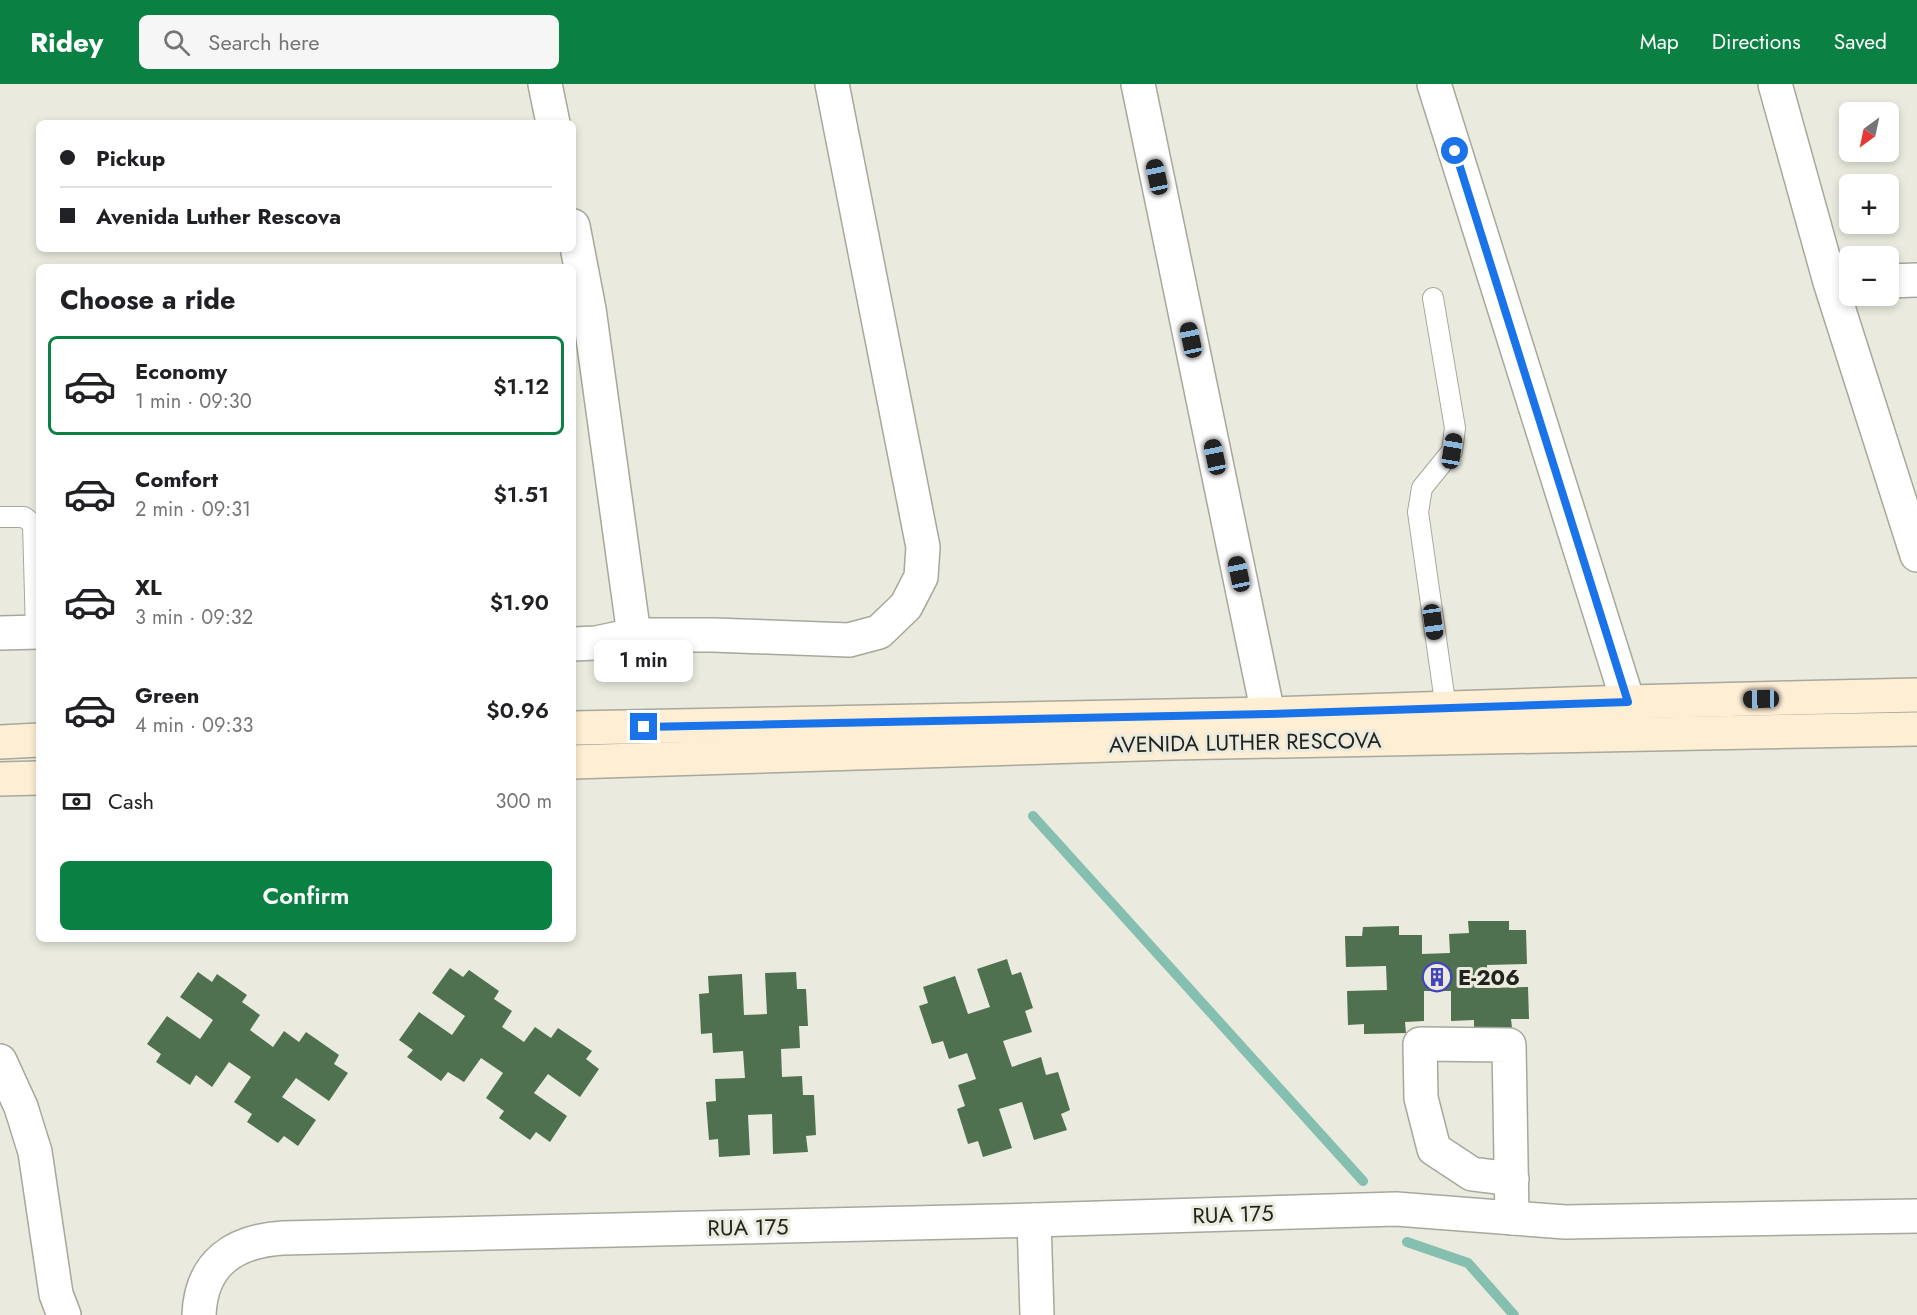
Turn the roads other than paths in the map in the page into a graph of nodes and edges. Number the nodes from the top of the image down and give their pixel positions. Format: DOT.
graph roads {
  1 [pos="545,84"];
  2 [pos="832,84"];
  3 [pos="1138,84"];
  4 [pos="1434,84"];
  5 [pos="1775,84"];
  6 [pos="552,120"];
  7 [pos="576,242"];
  8 [pos="1839,279"];
  9 [pos="1917,280"];
  10 [pos="1899,281"];
  11 [pos="1432,298"];
  12 [pos="1847,306"];
  13 [pos="0,517"];
  14 [pos="1917,555"];
  15 [pos="36,605"];
  16 [pos="36,632"];
  17 [pos="0,633"];
  18 [pos="634,635"];
  19 [pos="576,644"];
  20 [pos="1917,695"];
  21 [pos="1628,702"];
  22 [pos="1446,709"];
  23 [pos="1268,714"];
  24 [pos="576,728"];
  25 [pos="1917,729"];
  26 [pos="36,740"];
  27 [pos="0,741"];
  28 [pos="576,762"];
  29 [pos="36,778"];
  30 [pos="0,779"];
  31 [pos="0,1061"];
  32 [pos="1512,1179"];
  33 [pos="1917,1216"];
  34 [pos="1512,1218"];
  35 [pos="1034,1220"];
  36 [pos="64,1315"];
  37 [pos="199,1315"];
  38 [pos="1036,1315"];
  1 -- 6 [label="street"];
  2 -- 18 [label="street"];
  3 -- 23 [label="street"];
  4 -- 21 [label="street"];
  5 -- 8 [label="street"];
  7 -- 18 [label="street"];
  9 -- 10 [label="street"];
  11 -- 22 [label="lane"];
  12 -- 14 [label="street"];
  13 -- 15 [label="lane"];
  16 -- 17 [label="street"];
  18 -- 19 [label="street"];
  20 -- 21 [label="main road, AVENIDA LUTHER RESCOVA"];
  21 -- 22 [label="main road, AVENIDA LUTHER RESCOVA"];
  22 -- 23 [label="main road, AVENIDA LUTHER RESCOVA"];
  23 -- 24 [label="main road, AVENIDA LUTHER RESCOVA"];
  25 -- 28 [label="main road, AVENIDA LUTHER RESCOVA"];
  26 -- 27 [label="main road"];
  29 -- 30 [label="main road"];
  31 -- 36 [label="street"];
  32 -- 32 [label="street"];
  32 -- 34 [label="street"];
  33 -- 34 [label="street, RUA 175"];
  34 -- 35 [label="street, RUA 175"];
  35 -- 37 [label="street, RUA 175"];
  35 -- 38 [label="street"];
}
